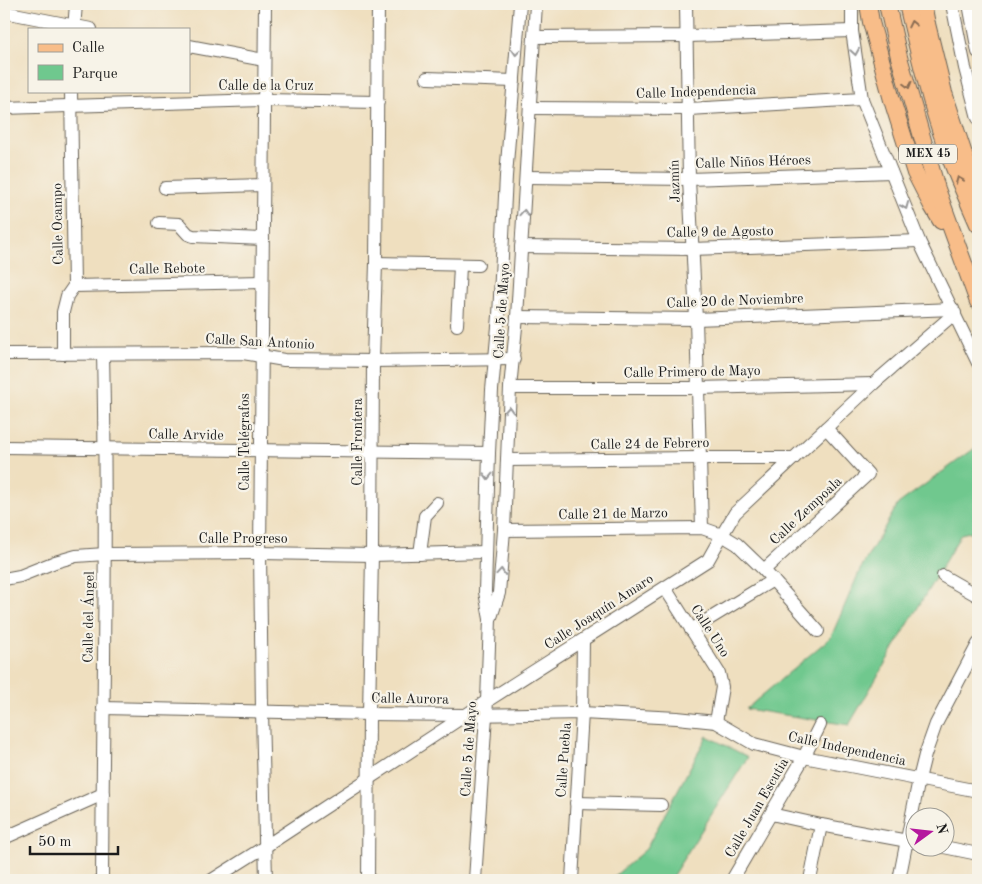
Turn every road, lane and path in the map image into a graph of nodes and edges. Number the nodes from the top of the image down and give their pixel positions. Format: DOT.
graph roads {
  1 [pos="76,4"];
  2 [pos="265,4"];
  3 [pos="378,4"];
  4 [pos="520,4"];
  5 [pos="536,4"];
  6 [pos="686,4"];
  7 [pos="852,4"];
  8 [pos="868,4"];
  9 [pos="887,4"];
  10 [pos="907,4"];
  11 [pos="923,4"];
  12 [pos="952,4"];
  13 [pos="969,4"];
  14 [pos="4,12"];
  15 [pos="74,27"];
  16 [pos="852,31"];
  17 [pos="688,36"];
  18 [pos="534,37"];
  19 [pos="977,39"];
  20 [pos="190,46"];
  21 [pos="978,52"];
  22 [pos="264,60"];
  23 [pos="427,78"];
  24 [pos="514,81"];
  25 [pos="71,92"];
  26 [pos="862,98"];
  27 [pos="263,100"];
  28 [pos="378,102"];
  29 [pos="71,107"];
  30 [pos="4,108"];
  31 [pos="530,108"];
  32 [pos="689,109"];
  33 [pos="978,118"];
  34 [pos="891,172"];
  35 [pos="526,177"];
  36 [pos="689,180"];
  37 [pos="263,185"];
  38 [pos="164,188"];
  39 [pos="978,197"];
  40 [pos="159,223"];
  41 [pos="978,224"];
  42 [pos="263,239"];
  43 [pos="919,241"];
  44 [pos="521,246"];
  45 [pos="692,249"];
  46 [pos="960,252"];
  47 [pos="376,263"];
  48 [pos="478,265"];
  49 [pos="460,266"];
  50 [pos="262,282"];
  51 [pos="74,286"];
  52 [pos="978,302"];
  53 [pos="954,311"];
  54 [pos="518,317"];
  55 [pos="696,319"];
  56 [pos="458,325"];
  57 [pos="4,354"];
  58 [pos="63,354"];
  59 [pos="104,354"];
  60 [pos="261,357"];
  61 [pos="494,359"];
  62 [pos="514,359"];
  63 [pos="373,361"];
  64 [pos="978,363"];
  65 [pos="873,384"];
  66 [pos="510,388"];
  67 [pos="698,388"];
  68 [pos="826,428"];
  69 [pos="4,447"];
  70 [pos="105,449"];
  71 [pos="260,451"];
  72 [pos="373,452"];
  73 [pos="488,453"];
  74 [pos="700,458"];
  75 [pos="794,458"];
  76 [pos="507,460"];
  77 [pos="437,503"];
  78 [pos="702,528"];
  79 [pos="504,530"];
  80 [pos="722,535"];
  81 [pos="486,552"];
  82 [pos="260,553"];
  83 [pos="105,554"];
  84 [pos="420,554"];
  85 [pos="372,555"];
  86 [pos="764,570"];
  87 [pos="943,576"];
  88 [pos="4,579"];
  89 [pos="773,580"];
  90 [pos="664,588"];
  91 [pos="978,596"];
  92 [pos="490,619"];
  93 [pos="691,630"];
  94 [pos="818,631"];
  95 [pos="583,641"];
  96 [pos="978,644"];
  97 [pos="487,701"];
  98 [pos="103,708"];
  99 [pos="262,711"];
  100 [pos="582,713"];
  101 [pos="369,714"];
  102 [pos="466,715"];
  103 [pos="486,715"];
  104 [pos="716,722"];
  105 [pos="820,725"];
  106 [pos="804,757"];
  107 [pos="368,779"];
  108 [pos="919,779"];
  109 [pos="978,791"];
  110 [pos="103,794"];
  111 [pos="576,804"];
  112 [pos="661,805"];
  113 [pos="916,806"];
  114 [pos="770,814"];
  115 [pos="822,826"];
  116 [pos="4,838"];
  117 [pos="904,840"];
  118 [pos="266,846"];
  119 [pos="954,849"];
  120 [pos="978,854"];
  121 [pos="906,856"];
  122 [pos="102,880"];
  123 [pos="212,880"];
  124 [pos="266,880"];
  125 [pos="368,880"];
  126 [pos="475,880"];
  127 [pos="572,880"];
  128 [pos="732,880"];
  129 [pos="810,880"];
  130 [pos="899,880"];
  1 -- 15 [label="street"];
  2 -- 22 [label="street, Calle Telégrafos"];
  3 -- 28 [label="street, Calle Frontera"];
  4 -- 24 [label="street, Calle 5 de Mayo, one-way"];
  5 -- 18 [label="street, Calle 5 de Mayo"];
  6 -- 17 [label="street, Jazmín"];
  7 -- 16 [label="street"];
  8 -- 46 [label="main road"];
  9 -- 46 [label="main road, MEX 45, one-way"];
  41 -- 10 [label="main road, MEX 45, one-way"];
  11 -- 39 [label="main road"];
  12 -- 33 [label="street"];
  13 -- 19 [label="street"];
  14 -- 15 [label="street"];
  16 -- 17 [label="street"];
  16 -- 26 [label="street, one-way"];
  17 -- 18 [label="street"];
  17 -- 32 [label="street, Jazmín"];
  18 -- 31 [label="street, Calle 5 de Mayo"];
  19 -- 21 [label="street"];
  20 -- 22 [label="street"];
  22 -- 27 [label="street, Calle Telégrafos"];
  23 -- 24 [label="street"];
  24 -- 61 [label="street, Calle 5 de Mayo"];
  25 -- 29 [label="street, Calle Ocampo"];
  26 -- 32 [label="street, Calle Independencia"];
  26 -- 34 [label="street"];
  27 -- 28 [label="street, Calle de la Cruz"];
  27 -- 29 [label="street, Calle de la Cruz"];
  27 -- 37 [label="street, Calle Telégrafos"];
  28 -- 47 [label="street, Calle Frontera"];
  29 -- 30 [label="street, Calle de la Cruz"];
  29 -- 51 [label="street, Calle Ocampo"];
  31 -- 32 [label="street, Calle Independencia"];
  31 -- 35 [label="street, Calle 5 de Mayo"];
  32 -- 36 [label="street, Jazmín"];
  34 -- 36 [label="street, Calle Niños Héroes"];
  34 -- 43 [label="street, one-way"];
  35 -- 36 [label="street, Calle Niños Héroes"];
  44 -- 35 [label="street, Calle 5 de Mayo, one-way"];
  36 -- 45 [label="street, Jazmín"];
  37 -- 38 [label="street"];
  37 -- 42 [label="street, Calle Telégrafos"];
  40 -- 42 [label="street"];
  42 -- 50 [label="street, Calle Telégrafos"];
  43 -- 45 [label="street, Calle 9 de Agosto"];
  43 -- 53 [label="street"];
  44 -- 45 [label="street, Calle 9 de Agosto"];
  44 -- 54 [label="street, Calle 5 de Mayo"];
  45 -- 55 [label="street, Jazmín"];
  46 -- 52 [label="main road, MEX 45"];
  47 -- 49 [label="street"];
  47 -- 63 [label="street, Calle Frontera"];
  48 -- 49 [label="street"];
  49 -- 56 [label="street"];
  50 -- 51 [label="street, Calle Rebote"];
  50 -- 60 [label="street, Calle Telégrafos"];
  51 -- 58 [label="street, Calle Ocampo"];
  53 -- 55 [label="street, Calle 20 de Noviembre"];
  53 -- 64 [label="street"];
  53 -- 65 [label="street, Calle Joaquín Amaro"];
  54 -- 55 [label="street, Calle 20 de Noviembre"];
  54 -- 62 [label="street, Calle 5 de Mayo"];
  55 -- 67 [label="street, Jazmín"];
  57 -- 58 [label="street, Calle San Antonio"];
  58 -- 59 [label="street, Calle San Antonio"];
  59 -- 60 [label="street, Calle San Antonio"];
  59 -- 70 [label="street, Calle del Ángel"];
  60 -- 63 [label="street, Calle San Antonio"];
  60 -- 71 [label="street, Calle Telégrafos"];
  61 -- 62 [label="street, Calle San Antonio"];
  61 -- 63 [label="street, Calle San Antonio"];
  61 -- 73 [label="street, Calle 5 de Mayo"];
  62 -- 66 [label="street, Calle 5 de Mayo"];
  63 -- 72 [label="street, Calle Frontera"];
  65 -- 67 [label="street, Calle Primero de Mayo"];
  65 -- 68 [label="street, Calle Joaquín Amaro"];
  66 -- 67 [label="street, Calle Primero de Mayo"];
  76 -- 66 [label="street, Calle 5 de Mayo, one-way"];
  67 -- 74 [label="street, Jazmín"];
  68 -- 75 [label="street, Calle Joaquín Amaro"];
  68 -- 86 [label="street, Calle Zempoala"];
  69 -- 70 [label="street, Calle Arvide"];
  70 -- 71 [label="street, Calle Arvide"];
  70 -- 83 [label="street, Calle del Ángel"];
  71 -- 72 [label="street, Calle Arvide"];
  71 -- 82 [label="street, Calle Telégrafos"];
  72 -- 73 [label="street, Calle Arvide"];
  72 -- 85 [label="street, Calle Frontera"];
  73 -- 81 [label="street, Calle 5 de Mayo, one-way"];
  74 -- 75 [label="street, Calle 24 de Febrero"];
  74 -- 76 [label="street, Calle 24 de Febrero"];
  74 -- 78 [label="street, Jazmín"];
  75 -- 80 [label="street, Calle Joaquín Amaro"];
  76 -- 79 [label="street, Calle 5 de Mayo"];
  77 -- 84 [label="street"];
  78 -- 79 [label="street, Calle 21 de Marzo"];
  78 -- 80 [label="street, Calle 21 de Marzo"];
  92 -- 79 [label="street, Calle 5 de Mayo, one-way"];
  80 -- 86 [label="street, Calle 21 de Marzo"];
  80 -- 90 [label="street, Calle Joaquín Amaro"];
  81 -- 84 [label="street, Calle Progreso"];
  81 -- 92 [label="street, Calle 5 de Mayo"];
  82 -- 83 [label="street, Calle Progreso"];
  82 -- 85 [label="street, Calle Progreso"];
  82 -- 99 [label="street, Calle Telégrafos"];
  83 -- 88 [label="street, Calle Progreso"];
  83 -- 98 [label="street, Calle del Ángel"];
  84 -- 85 [label="street, Calle Progreso"];
  85 -- 101 [label="street, Calle Frontera"];
  86 -- 89 [label="street, Calle 21 de Marzo"];
  87 -- 91 [label="street"];
  89 -- 93 [label="street"];
  89 -- 94 [label="street, Calle 21 de Marzo"];
  90 -- 93 [label="street, Calle Uno"];
  90 -- 95 [label="street, Calle Joaquín Amaro"];
  92 -- 97 [label="street, Calle 5 de Mayo"];
  93 -- 104 [label="street, Calle Uno"];
  95 -- 97 [label="street, Calle Joaquín Amaro"];
  95 -- 100 [label="street, Calle Puebla"];
  96 -- 108 [label="street"];
  97 -- 102 [label="street, Calle Joaquín Amaro"];
  97 -- 103 [label="street, Calle 5 de Mayo"];
  98 -- 99 [label="street, Calle Aurora"];
  98 -- 110 [label="street, Calle del Ángel"];
  99 -- 101 [label="street, Calle Aurora"];
  99 -- 118 [label="street, Calle Telégrafos"];
  100 -- 103 [label="street, Calle Aurora"];
  100 -- 104 [label="street, Calle Aurora"];
  100 -- 111 [label="street, Calle Puebla"];
  101 -- 102 [label="street, Calle Aurora"];
  101 -- 107 [label="street, Calle Frontera"];
  102 -- 103 [label="street, Calle Aurora"];
  102 -- 107 [label="street, Calle Joaquín Amaro"];
  103 -- 126 [label="street, Calle 5 de Mayo"];
  104 -- 106 [label="street, Calle Independencia"];
  105 -- 106 [label="street, Calle Juan Escutia"];
  106 -- 108 [label="street, Calle Independencia"];
  106 -- 114 [label="street, Calle Juan Escutia"];
  107 -- 118 [label="street, Calle Joaquín Amaro"];
  107 -- 125 [label="street, Calle Frontera"];
  108 -- 109 [label="street, Calle Independencia"];
  108 -- 113 [label="street"];
  110 -- 116 [label="street"];
  110 -- 122 [label="street, Calle del Ángel"];
  111 -- 112 [label="street"];
  111 -- 127 [label="street, Calle Puebla"];
  114 -- 115 [label="street"];
  114 -- 128 [label="street, Calle Juan Escutia"];
  115 -- 117 [label="street"];
  115 -- 129 [label="street"];
  118 -- 123 [label="street, Calle Joaquín Amaro"];
  118 -- 124 [label="street, Calle Telégrafos"];
  119 -- 120 [label="street"];
  121 -- 130 [label="street"];
}
